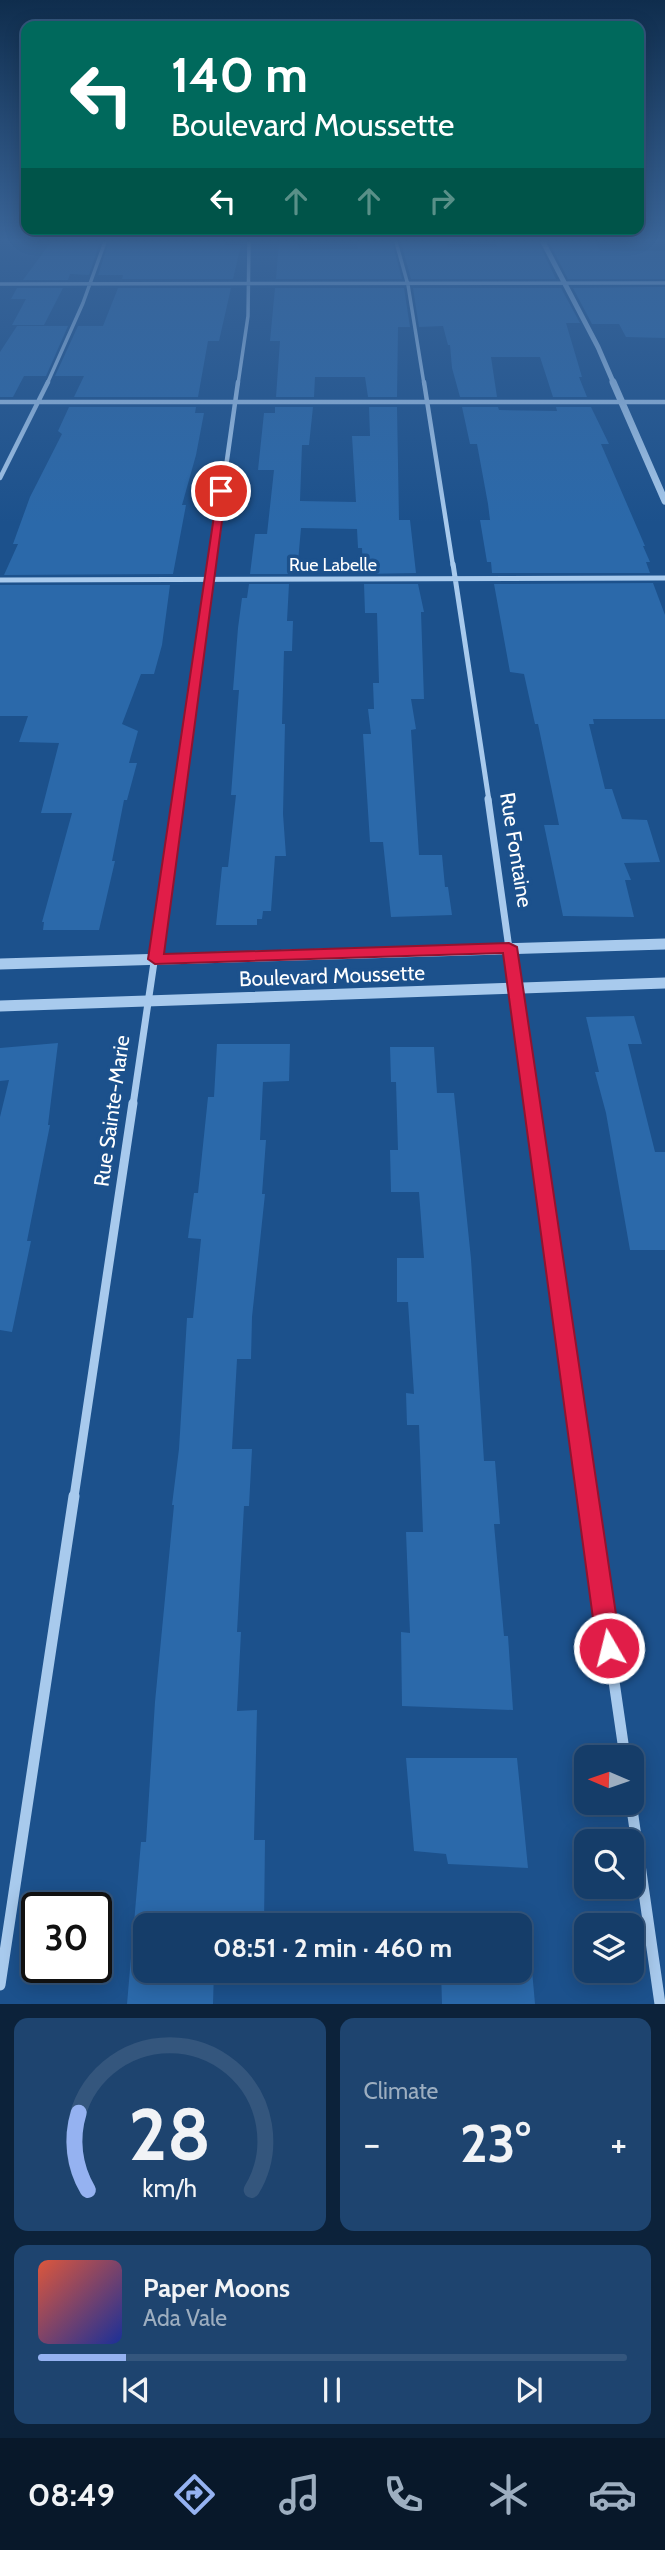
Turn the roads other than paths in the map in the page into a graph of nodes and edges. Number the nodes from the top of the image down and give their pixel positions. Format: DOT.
graph roads {
  1 [pos="68,336"];
  2 [pos="245,336"];
  3 [pos="416,336"];
  4 [pos="592,336"];
  5 [pos="0,402"];
  6 [pos="38,402"];
  7 [pos="234,402"];
  8 [pos="428,402"];
  9 [pos="621,402"];
  10 [pos="665,402"];
  11 [pos="0,478"];
  12 [pos="665,501"];
  13 [pos="208,578"];
  14 [pos="665,578"];
  15 [pos="0,580"];
  16 [pos="456,580"];
  17 [pos="665,944"];
  18 [pos="509,947"];
  19 [pos="155,959"];
  20 [pos="0,964"];
  21 [pos="665,983"];
  22 [pos="514,987"];
  23 [pos="148,1001"];
  24 [pos="0,1006"];
  25 [pos="623,1745"];
  26 [pos="633,1815"];
  27 [pos="0,1985"];
  28 [pos="660,2004"];
  1 -- 6 [label="street"];
  2 -- 7 [label="street, Rue Sainte-Marie"];
  3 -- 8 [label="street, Rue Fontaine"];
  4 -- 9 [label="street"];
  5 -- 6 [label="street"];
  6 -- 7 [label="street"];
  6 -- 11 [label="street"];
  7 -- 8 [label="street"];
  7 -- 13 [label="street, Rue Sainte-Marie"];
  8 -- 9 [label="street"];
  8 -- 16 [label="street, Rue Fontaine"];
  9 -- 10 [label="street"];
  9 -- 12 [label="street"];
  13 -- 15 [label="street, Rue Labelle"];
  13 -- 16 [label="street, Rue Labelle"];
  13 -- 19 [label="street, Rue Sainte-Marie"];
  14 -- 16 [label="street, Rue Labelle"];
  16 -- 18 [label="street, Rue Fontaine"];
  17 -- 18 [label="street, Boulevard Moussette"];
  18 -- 19 [label="street, Boulevard Moussette"];
  18 -- 22 [label="street, Rue Fontaine"];
  19 -- 20 [label="street, Boulevard Moussette"];
  19 -- 23 [label="street, Rue Sainte-Marie"];
  21 -- 22 [label="street, Boulevard Moussette"];
  22 -- 23 [label="street, Boulevard Moussette"];
  22 -- 25 [label="street, Rue Fontaine"];
  23 -- 24 [label="street, Boulevard Moussette"];
  23 -- 27 [label="street, Rue Sainte-Marie"];
  26 -- 28 [label="street"];
}
